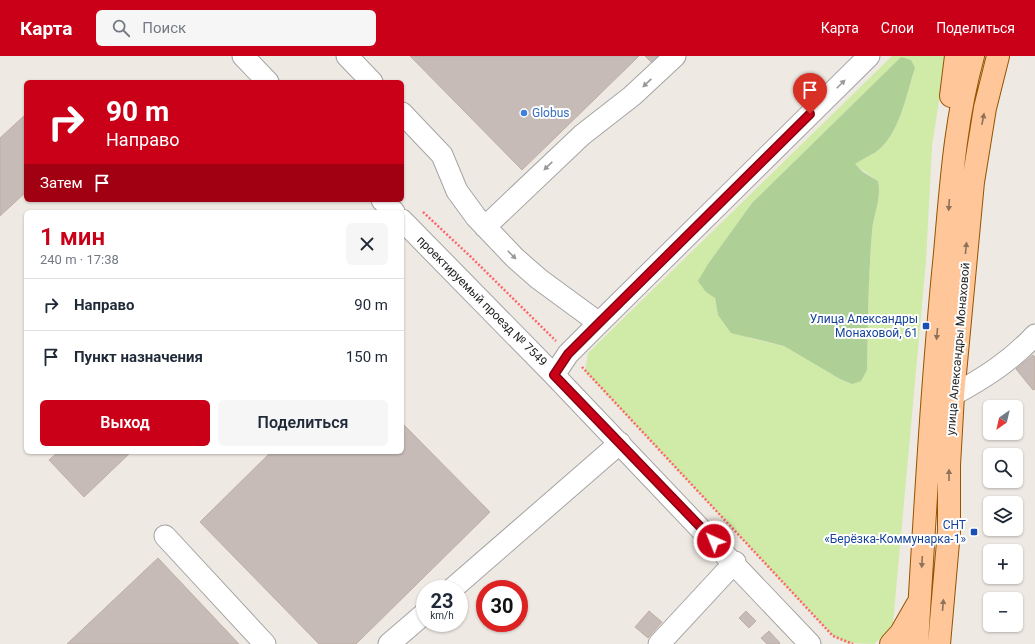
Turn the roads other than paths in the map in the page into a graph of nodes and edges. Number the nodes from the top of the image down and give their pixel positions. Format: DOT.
graph roads {
  1 [pos="243,56"];
  2 [pos="347,56"];
  3 [pos="675,56"];
  4 [pos="870,56"];
  5 [pos="956,56"];
  6 [pos="973,56"];
  7 [pos="998,56"];
  8 [pos="266,80"];
  9 [pos="370,80"];
  10 [pos="404,115"];
  11 [pos="951,176"];
  12 [pos="384,202"];
  13 [pos="392,210"];
  14 [pos="404,222"];
  15 [pos="485,227"];
  16 [pos="599,323"];
  17 [pos="1035,335"];
  18 [pos="554,375"];
  19 [pos="953,395"];
  20 [pos="620,444"];
  21 [pos="165,536"];
  22 [pos="734,562"];
  23 [pos="462,580"];
  24 [pos="920,600"];
  25 [pos="416,621"];
  26 [pos="265,644"];
  27 [pos="389,644"];
  28 [pos="659,644"];
  29 [pos="810,644"];
  30 [pos="891,644"];
  31 [pos="917,644"];
  32 [pos="939,644"];
  1 -- 8 [label="street"];
  2 -- 9 [label="street"];
  3 -- 15 [label="street, one-way"];
  16 -- 4 [label="street, one-way"];
  5 -- 11 [label="main road"];
  6 -- 11 [label="main road, улица Александры Монаховой"];
  19 -- 7 [label="main road, улица Александры Монаховой, one-way"];
  10 -- 15 [label="street"];
  11 -- 24 [label="main road, улица Александры Монаховой, one-way"];
  12 -- 13 [label="street"];
  14 -- 18 [label="street, проектируемый проезд № 7549"];
  15 -- 16 [label="street, one-way"];
  16 -- 18 [label="street"];
  17 -- 19 [label="street"];
  18 -- 20 [label="street, проектируемый проезд № 7549"];
  32 -- 19 [label="main road, улица Александры Монаховой, one-way"];
  20 -- 22 [label="street, проектируемый проезд № 7549"];
  20 -- 23 [label="street"];
  21 -- 26 [label="street"];
  22 -- 28 [label="street"];
  22 -- 29 [label="street, проектируемый проезд № 7549"];
  24 -- 30 [label="main road"];
  24 -- 31 [label="main road, улица Александры Монаховой"];
  25 -- 27 [label="street"];
}
